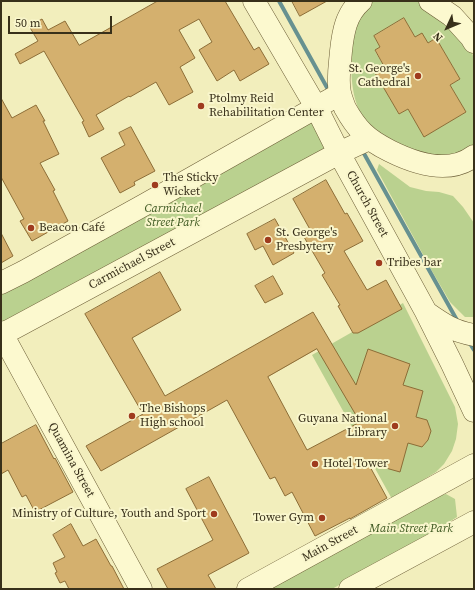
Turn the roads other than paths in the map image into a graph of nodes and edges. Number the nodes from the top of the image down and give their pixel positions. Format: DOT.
graph roads {
  1 [pos="254,1"];
  2 [pos="361,1"];
  3 [pos="430,1"];
  4 [pos="474,42"];
  5 [pos="330,100"];
  6 [pos="356,145"];
  7 [pos="474,156"];
  8 [pos="1,283"];
  9 [pos="426,312"];
  10 [pos="1,334"];
  11 [pos="474,335"];
  12 [pos="474,343"];
  13 [pos="462,378"];
  14 [pos="474,411"];
  15 [pos="474,465"];
  16 [pos="474,522"];
  17 [pos="141,589"];
  18 [pos="248,589"];
  19 [pos="350,589"];
  1 -- 5 [label="street, Church Street"];
  2 -- 5 [label="street"];
  3 -- 4 [label="street"];
  5 -- 6 [label="street, Church Street"];
  5 -- 6 [label="street"];
  5 -- 8 [label="street"];
  6 -- 7 [label="street"];
  6 -- 9 [label="street, Church Street"];
  6 -- 10 [label="street, Carmichael Street"];
  9 -- 11 [label="street"];
  9 -- 13 [label="street, Church Street"];
  10 -- 17 [label="street, Quamina Street"];
  12 -- 13 [label="street"];
  13 -- 14 [label="street, Church Street"];
  15 -- 18 [label="street, Main Street"];
  16 -- 19 [label="street"];
}
